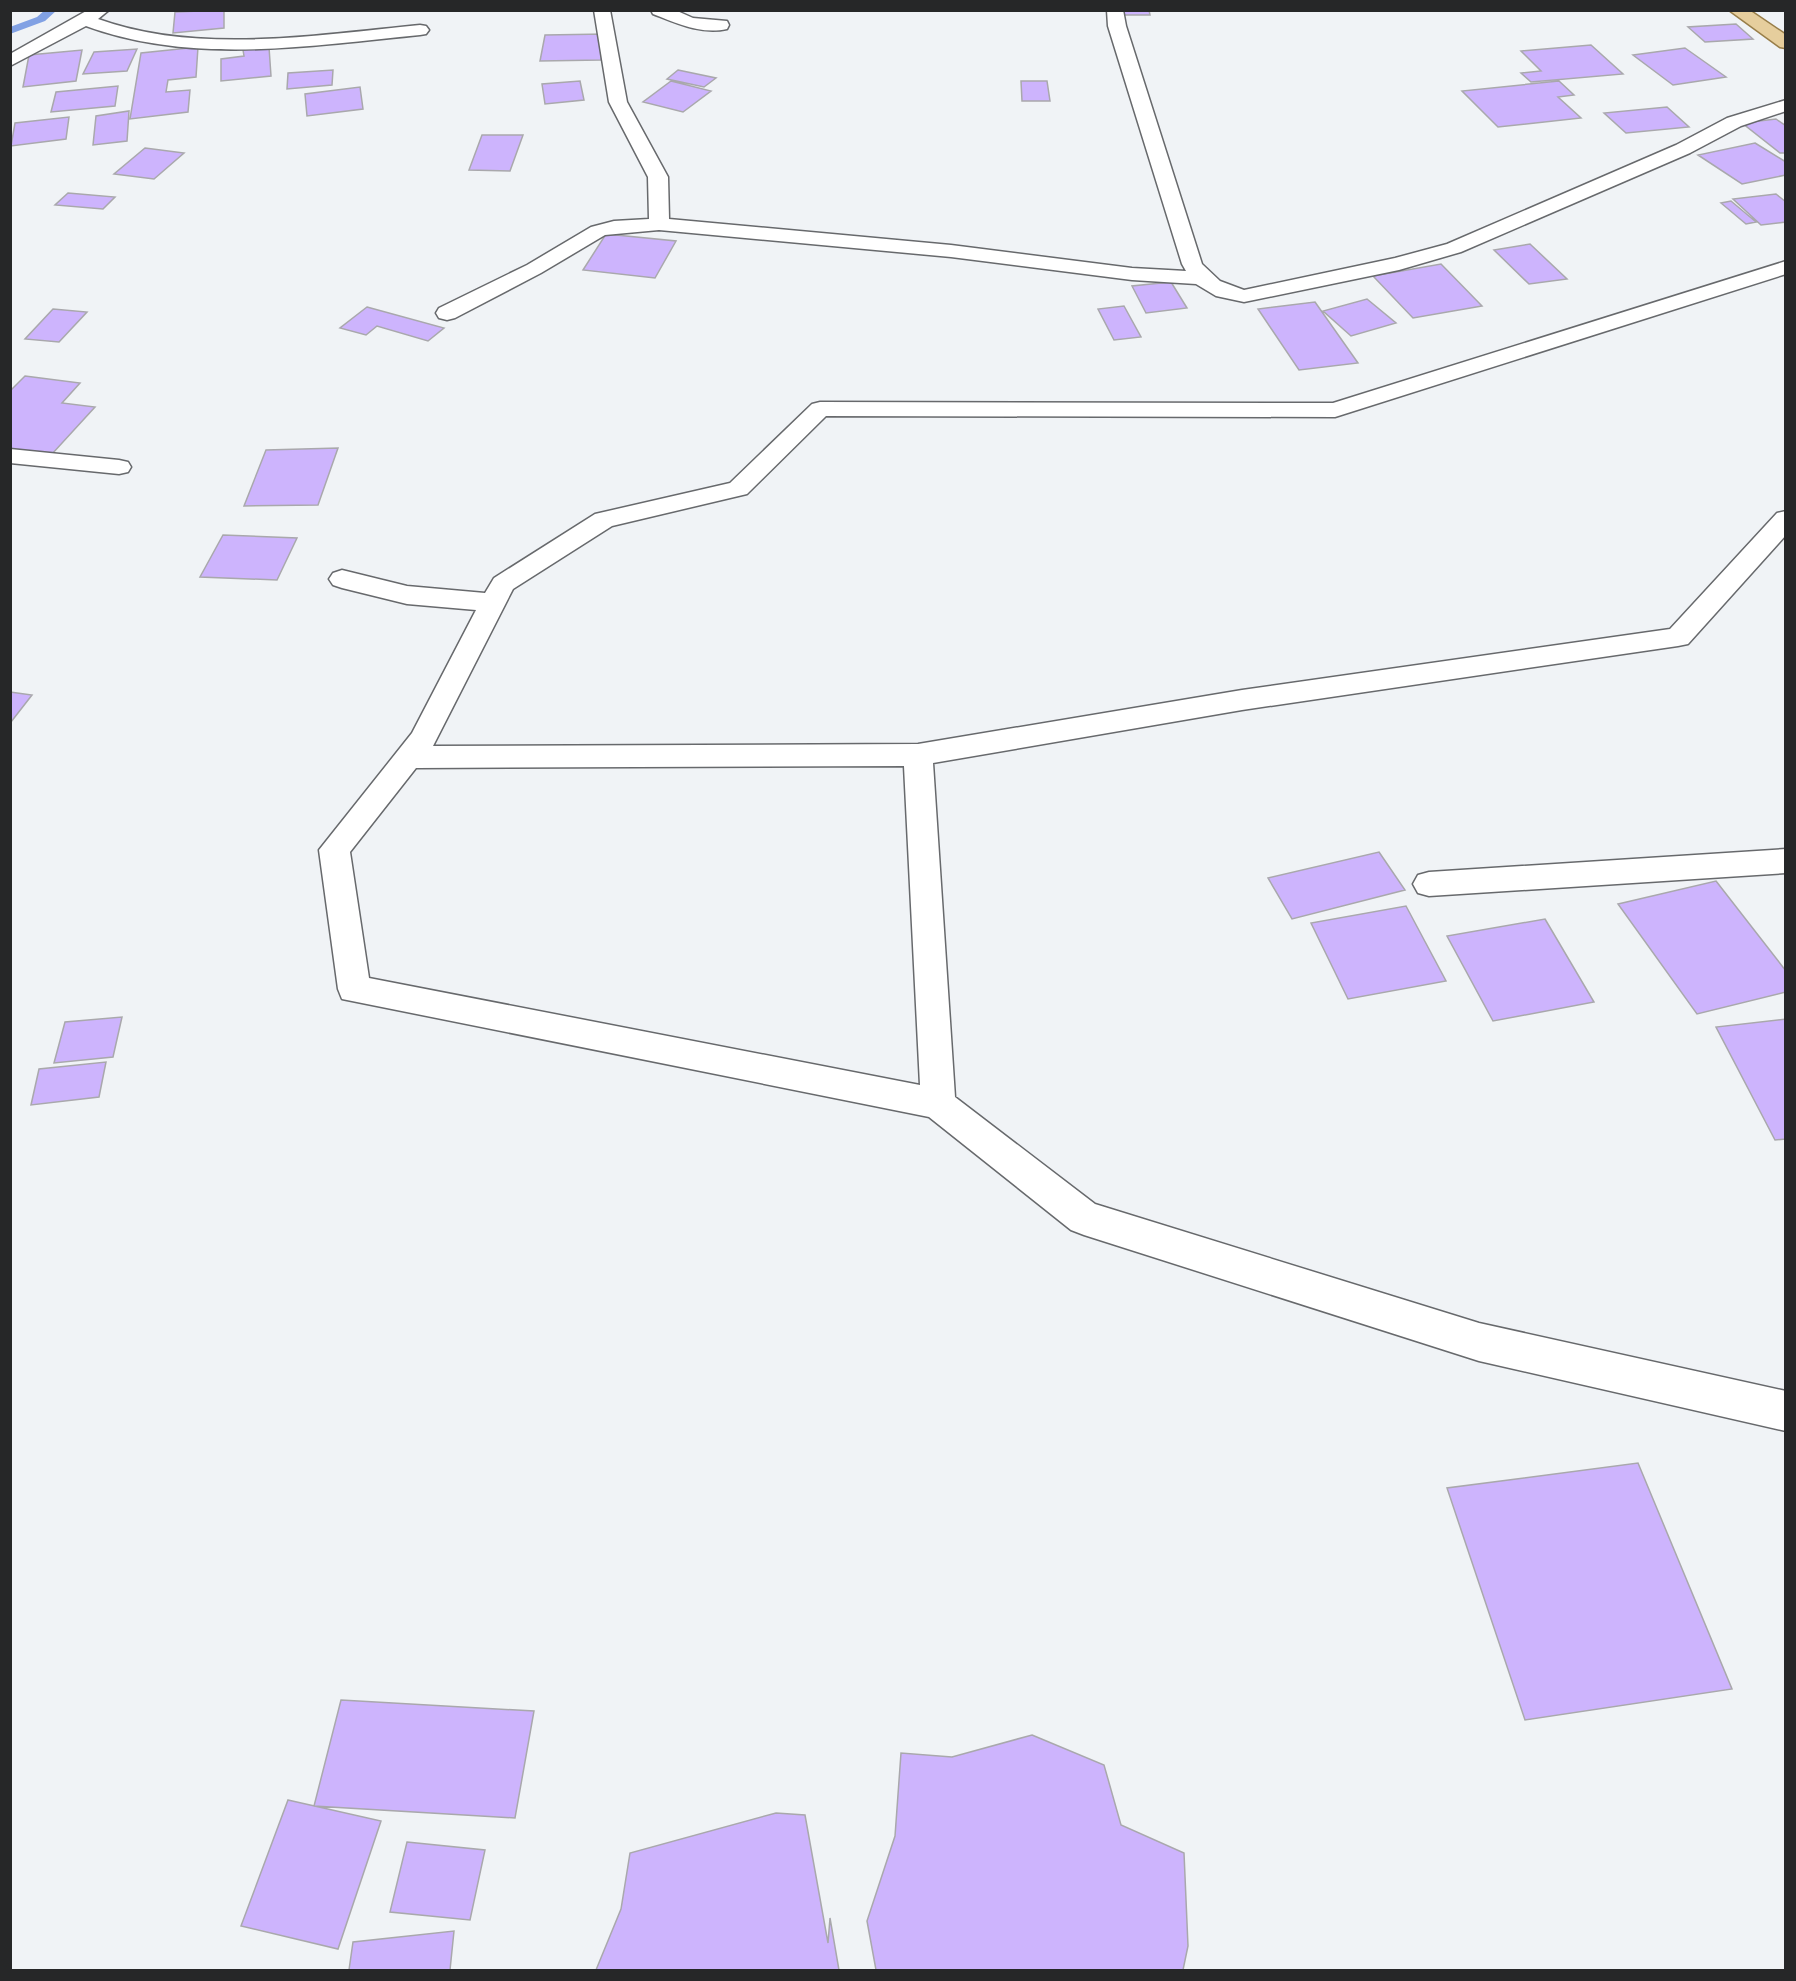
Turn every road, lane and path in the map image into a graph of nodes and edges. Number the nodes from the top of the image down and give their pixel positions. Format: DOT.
graph roads {
  1 [pos="101,10"];
  2 [pos="602,10"];
  3 [pos="659,10"];
  4 [pos="1115,10"];
  5 [pos="1737,10"];
  6 [pos="86,20"];
  7 [pos="721,25"];
  8 [pos="420,30"];
  9 [pos="1785,43"];
  10 [pos="10,61"];
  11 [pos="1785,105"];
  12 [pos="659,224"];
  13 [pos="1785,267"];
  14 [pos="1202,278"];
  15 [pos="447,313"];
  16 [pos="10,456"];
  17 [pos="119,467"];
  18 [pos="1785,519"];
  19 [pos="342,579"];
  20 [pos="494,602"];
  21 [pos="918,755"];
  22 [pos="409,758"];
  23 [pos="1785,861"];
  24 [pos="1429,884"];
  25 [pos="938,1104"];
  26 [pos="1785,1411"];
  1 -- 6 [label="street"];
  2 -- 12 [label="street"];
  3 -- 7 [label="street"];
  4 -- 14 [label="street"];
  5 -- 9 [label="main road"];
  6 -- 8 [label="street"];
  6 -- 10 [label="street"];
  11 -- 14 [label="street"];
  12 -- 14 [label="street"];
  12 -- 15 [label="street"];
  13 -- 20 [label="street"];
  16 -- 17 [label="street"];
  18 -- 21 [label="street"];
  19 -- 20 [label="street"];
  20 -- 22 [label="street"];
  21 -- 22 [label="street"];
  21 -- 25 [label="street"];
  22 -- 25 [label="street"];
  23 -- 24 [label="street"];
  25 -- 26 [label="street"];
}
